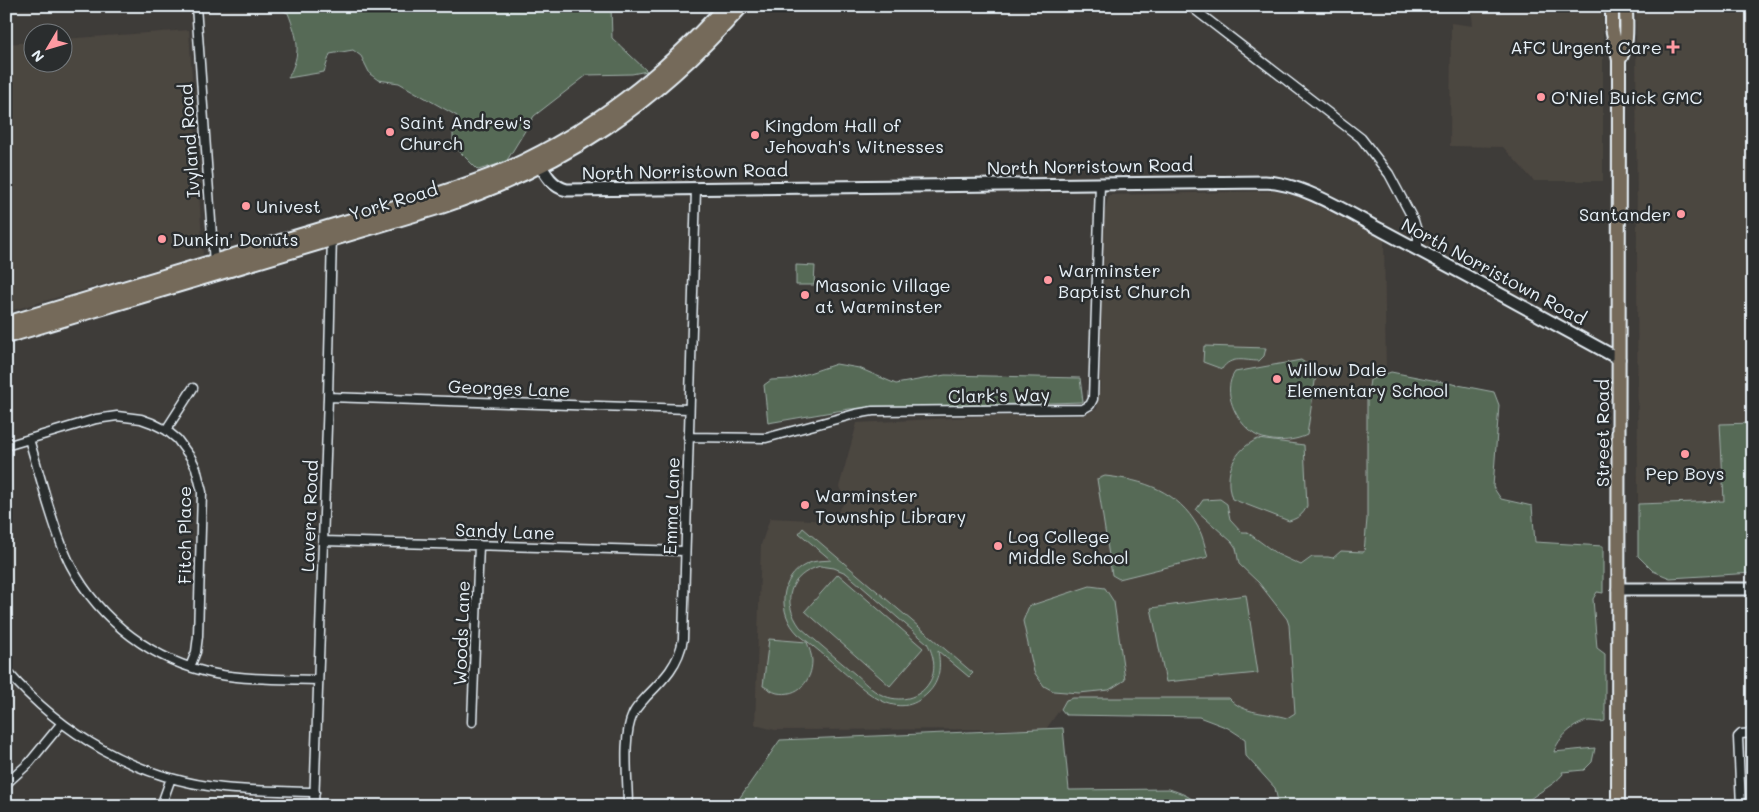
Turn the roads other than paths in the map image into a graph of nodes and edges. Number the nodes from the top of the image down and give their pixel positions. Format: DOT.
graph roads {
  1 [pos="196,6"];
  2 [pos="1190,6"];
  3 [pos="1612,6"];
  4 [pos="1626,6"];
  5 [pos="735,7"];
  6 [pos="1619,60"];
  7 [pos="538,161"];
  8 [pos="1100,184"];
  9 [pos="696,189"];
  10 [pos="332,233"];
  11 [pos="1418,249"];
  12 [pos="215,268"];
  13 [pos="6,324"];
  14 [pos="6,336"];
  15 [pos="1619,360"];
  16 [pos="193,388"];
  17 [pos="328,397"];
  18 [pos="689,409"];
  19 [pos="166,430"];
  20 [pos="688,437"];
  21 [pos="29,439"];
  22 [pos="6,446"];
  23 [pos="323,541"];
  24 [pos="480,545"];
  25 [pos="685,551"];
  26 [pos="1618,589"];
  27 [pos="1753,589"];
  28 [pos="190,667"];
  29 [pos="6,670"];
  30 [pos="318,680"];
  31 [pos="472,722"];
  32 [pos="62,724"];
  33 [pos="1753,733"];
  34 [pos="170,778"];
  35 [pos="6,784"];
  36 [pos="315,792"];
  37 [pos="161,806"];
  38 [pos="314,806"];
  39 [pos="628,806"];
  40 [pos="1618,806"];
  41 [pos="1741,806"];
  1 -- 12 [label="street, Ivyland Road"];
  2 -- 11 [label="street"];
  3 -- 6 [label="main road, Street Road"];
  4 -- 6 [label="main road, Street Road"];
  5 -- 7 [label="highway, York Road"];
  6 -- 15 [label="main road, Street Road"];
  7 -- 9 [label="street, North Norristown Road"];
  7 -- 10 [label="highway, York Road"];
  8 -- 9 [label="street, North Norristown Road"];
  8 -- 11 [label="street, North Norristown Road"];
  8 -- 20 [label="street, Clark's Way"];
  9 -- 18 [label="street, Emma Lane"];
  10 -- 12 [label="highway, York Road"];
  10 -- 17 [label="street, Lavera Road"];
  11 -- 15 [label="street, North Norristown Road"];
  12 -- 13 [label="highway, York Road"];
  12 -- 14 [label="highway, York Road"];
  15 -- 26 [label="main road, Street Road"];
  16 -- 19 [label="street"];
  17 -- 18 [label="street, Georges Lane"];
  17 -- 23 [label="street, Lavera Road"];
  18 -- 20 [label="street, Emma Lane"];
  19 -- 21 [label="street, Fitch Place"];
  19 -- 28 [label="street, Fitch Place"];
  20 -- 25 [label="street, Emma Lane"];
  21 -- 22 [label="street, Fitch Place"];
  21 -- 28 [label="street"];
  23 -- 24 [label="street, Sandy Lane"];
  23 -- 30 [label="street, Lavera Road"];
  24 -- 25 [label="street, Sandy Lane"];
  24 -- 31 [label="street, Woods Lane"];
  25 -- 39 [label="street, Emma Lane"];
  26 -- 27 [label="street"];
  26 -- 40 [label="main road, Street Road"];
  28 -- 30 [label="street"];
  29 -- 32 [label="street"];
  30 -- 36 [label="street, Lavera Road"];
  32 -- 34 [label="street"];
  32 -- 35 [label="street"];
  33 -- 41 [label="street"];
  34 -- 36 [label="street"];
  34 -- 37 [label="street"];
  36 -- 38 [label="street, Lavera Road"];
}
